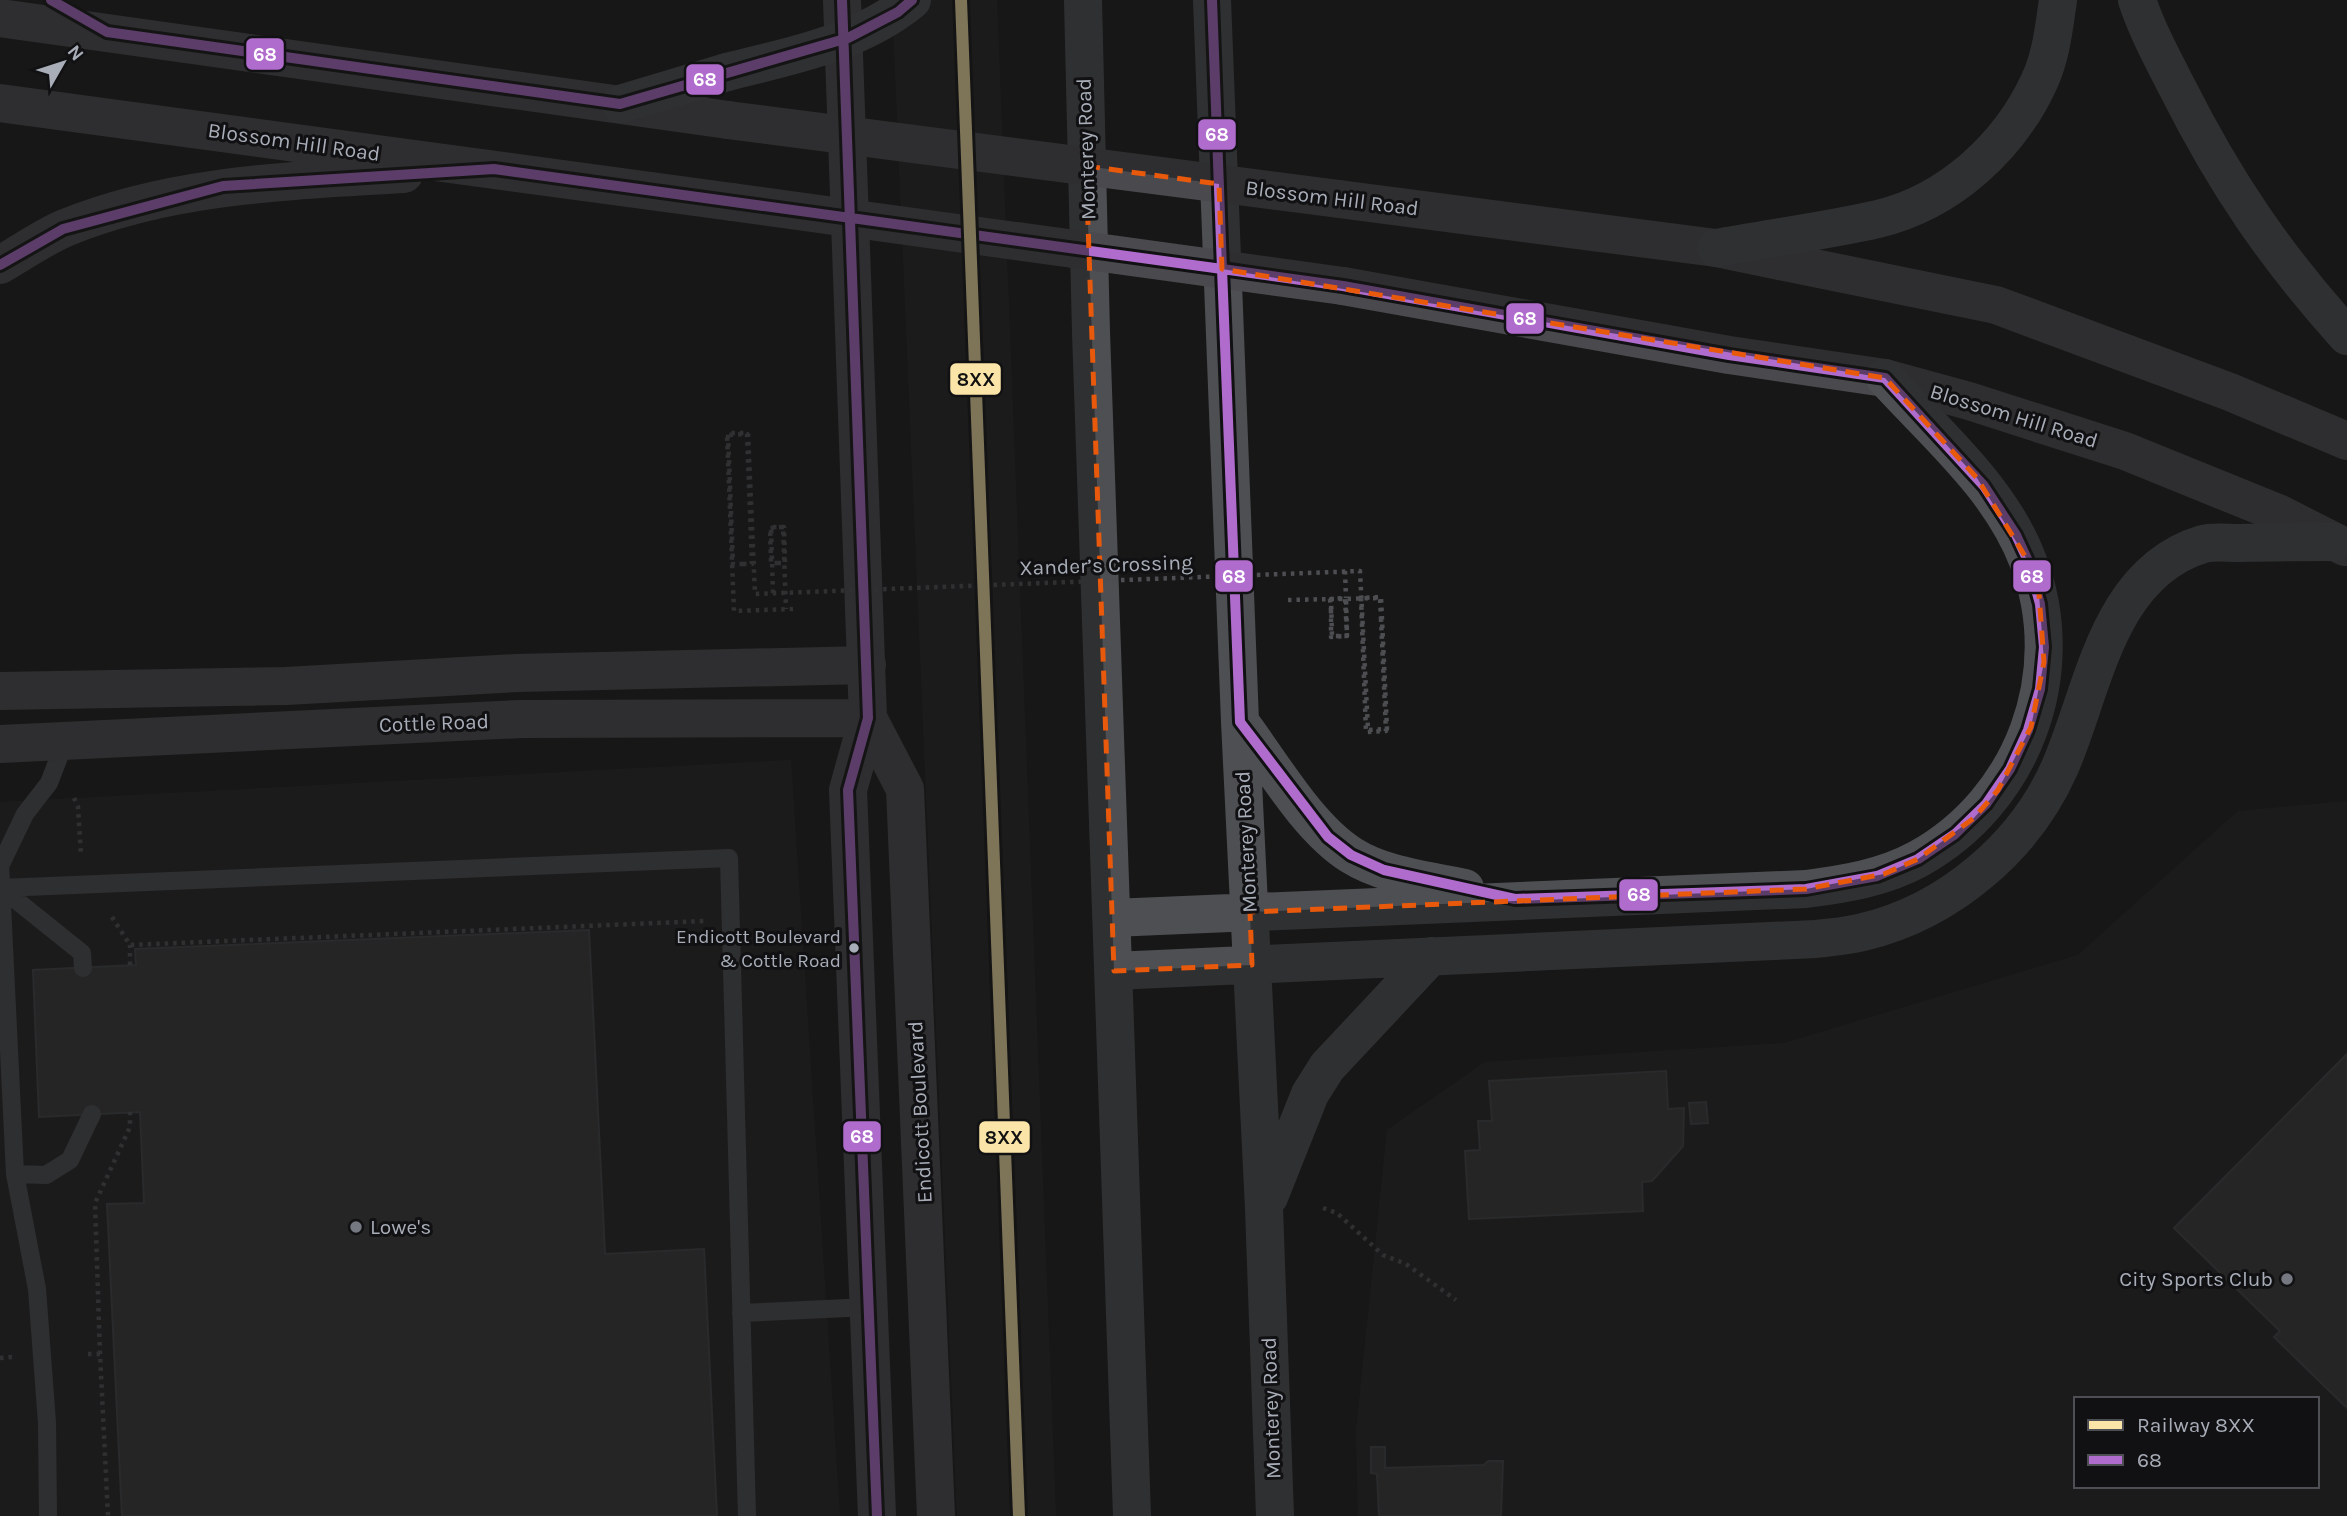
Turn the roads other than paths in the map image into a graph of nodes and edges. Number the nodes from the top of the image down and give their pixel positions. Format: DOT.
graph roads {
  1 [pos="51,0"];
  2 [pos="842,0"];
  3 [pos="912,0"];
  4 [pos="1083,0"];
  5 [pos="1212,0"];
  6 [pos="2058,0"];
  7 [pos="2137,0"];
  8 [pos="0,18"];
  9 [pos="107,32"];
  10 [pos="0,103"];
  11 [pos="620,104"];
  12 [pos="494,169"];
  13 [pos="1716,248"];
  14 [pos="0,265"];
  15 [pos="2347,336"];
  16 [pos="1885,378"];
  17 [pos="2347,441"];
  18 [pos="2341,545"];
  19 [pos="867,665"];
  20 [pos="0,691"];
  21 [pos="868,718"];
  22 [pos="1240,722"];
  23 [pos="66,739"];
  24 [pos="0,744"];
  25 [pos="0,865"];
  26 [pos="1,888"];
  27 [pos="1515,899"];
  28 [pos="1250,912"];
  29 [pos="1112,918"];
  30 [pos="1431,956"];
  31 [pos="1252,965"];
  32 [pos="83,968"];
  33 [pos="1114,971"];
  34 [pos="92,1114"];
  35 [pos="15,1174"];
  36 [pos="1264,1208"];
  37 [pos="869,1307"];
  38 [pos="741,1313"];
  39 [pos="48,1516"];
  40 [pos="747,1516"];
  41 [pos="877,1516"];
  42 [pos="936,1516"];
  43 [pos="1132,1516"];
  44 [pos="1275,1516"];
  1 -- 9 [label="main road"];
  2 -- 19 [label="main road, Endicott Boulevard"];
  3 -- 11 [label="main road, bridge"];
  4 -- 29 [label="main road, Monterey Road"];
  5 -- 22 [label="main road, Monterey Road"];
  6 -- 13 [label="main road"];
  7 -- 15 [label="main road"];
  8 -- 9 [label="main road, Blossom Hill Road"];
  9 -- 11 [label="main road, Blossom Hill Road"];
  10 -- 12 [label="main road, Blossom Hill Road"];
  11 -- 13 [label="main road, Blossom Hill Road, bridge"];
  12 -- 14 [label="main road"];
  12 -- 16 [label="main road, Blossom Hill Road, bridge"];
  13 -- 17 [label="main road, Blossom Hill Road"];
  16 -- 18 [label="main road, Blossom Hill Road"];
  16 -- 27 [label="main road"];
  18 -- 30 [label="main road"];
  19 -- 20 [label="main road, Cottle Road"];
  19 -- 21 [label="main road, Endicott Boulevard"];
  21 -- 23 [label="main road, Cottle Road"];
  21 -- 37 [label="main road, Endicott Boulevard"];
  21 -- 42 [label="main road, Endicott Boulevard"];
  22 -- 27 [label="main road"];
  22 -- 28 [label="main road, Monterey Road"];
  23 -- 24 [label="main road, Cottle Road"];
  23 -- 25 [label="lane"];
  25 -- 26 [label="lane"];
  26 -- 32 [label="lane"];
  26 -- 35 [label="lane"];
  26 -- 38 [label="lane"];
  27 -- 28 [label="main road"];
  28 -- 29 [label="main road"];
  28 -- 31 [label="main road, Monterey Road"];
  29 -- 33 [label="main road, Monterey Road"];
  30 -- 31 [label="main road"];
  30 -- 36 [label="main road"];
  31 -- 33 [label="main road"];
  31 -- 36 [label="main road, Monterey Road"];
  33 -- 43 [label="main road, Monterey Road"];
  34 -- 35 [label="lane"];
  35 -- 39 [label="lane"];
  36 -- 44 [label="main road, Monterey Road"];
  37 -- 38 [label="lane"];
  37 -- 41 [label="main road, Endicott Boulevard"];
  38 -- 40 [label="lane"];
}
